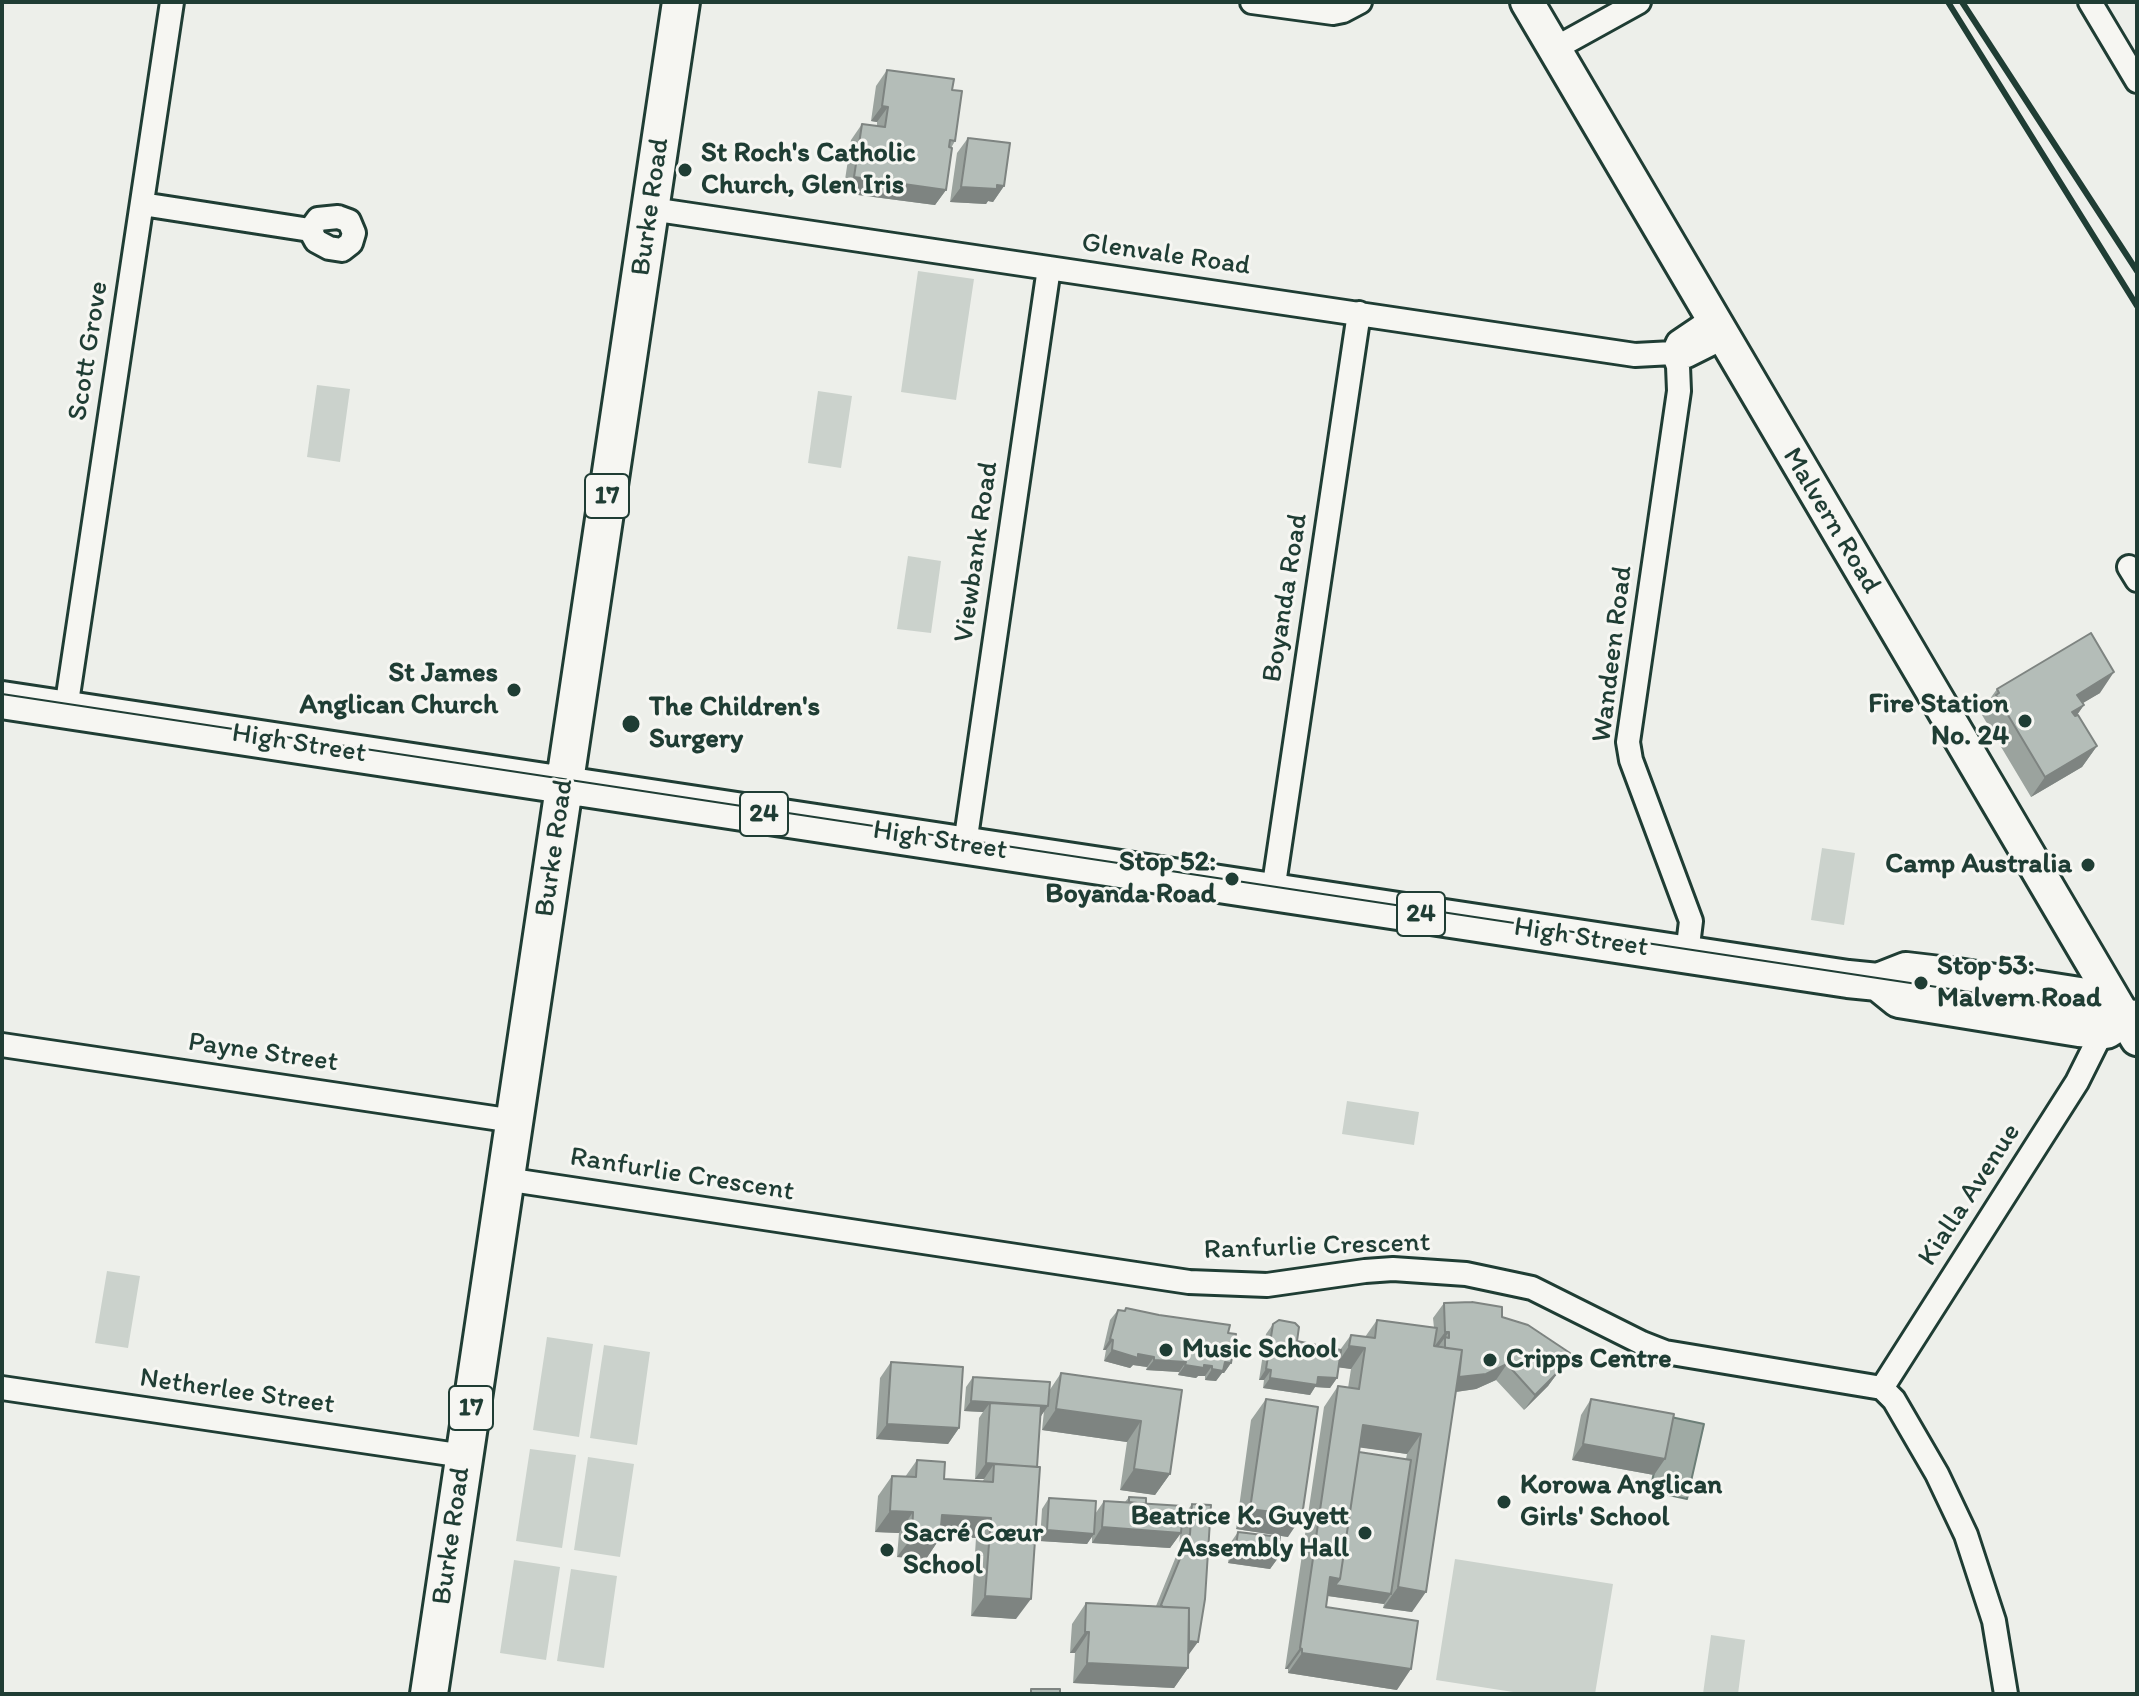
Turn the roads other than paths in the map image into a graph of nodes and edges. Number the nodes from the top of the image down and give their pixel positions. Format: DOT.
graph roads {
  1 [pos="172,2"];
  2 [pos="681,2"];
  3 [pos="1252,2"];
  4 [pos="1360,2"];
  5 [pos="1527,2"];
  6 [pos="1639,2"];
  7 [pos="2090,2"];
  8 [pos="1554,49"];
  9 [pos="2137,81"];
  10 [pos="142,204"];
  11 [pos="651,209"];
  12 [pos="310,230"];
  13 [pos="1049,268"];
  14 [pos="1359,313"];
  15 [pos="1717,328"];
  16 [pos="1673,353"];
  17 [pos="2,700"];
  18 [pos="66,709"];
  19 [pos="564,784"];
  20 [pos="965,844"];
  21 [pos="1273,891"];
  22 [pos="1687,954"];
  23 [pos="2125,1026"];
  24 [pos="2,1045"];
  25 [pos="514,1121"];
  26 [pos="505,1179"];
  27 [pos="2,1388"];
  28 [pos="1882,1388"];
  29 [pos="464,1456"];
  30 [pos="429,1694"];
  31 [pos="2006,1694"];
  1 -- 10 [label="street, Scott Grove"];
  2 -- 11 [label="main road, Burke Road / 17"];
  3 -- 4 [label="street"];
  5 -- 8 [label="main road, Malvern Road"];
  6 -- 8 [label="street"];
  7 -- 9 [label="street"];
  8 -- 15 [label="main road, Malvern Road"];
  10 -- 12 [label="street"];
  10 -- 18 [label="street, Scott Grove"];
  11 -- 13 [label="street, Glenvale Road"];
  11 -- 19 [label="main road, Burke Road / 17"];
  13 -- 14 [label="street, Glenvale Road"];
  13 -- 20 [label="street, Viewbank Road"];
  14 -- 16 [label="street, Glenvale Road"];
  14 -- 21 [label="street, Boyanda Road"];
  15 -- 16 [label="street"];
  15 -- 23 [label="main road, Malvern Road"];
  16 -- 22 [label="street, Wandeen Road"];
  17 -- 18 [label="main road, High Street / 24"];
  18 -- 19 [label="main road, High Street / 24"];
  19 -- 20 [label="main road, High Street / 24"];
  19 -- 25 [label="main road, Burke Road / 17"];
  20 -- 21 [label="main road, High Street / 24"];
  21 -- 22 [label="main road, High Street / 24"];
  22 -- 23 [label="main road, High Street / 24"];
  23 -- 28 [label="street, Kialla Avenue"];
  24 -- 25 [label="street, Payne Street"];
  25 -- 26 [label="main road, Burke Road / 17"];
  26 -- 28 [label="street, Ranfurlie Crescent"];
  26 -- 29 [label="main road, Burke Road / 17"];
  27 -- 29 [label="street, Netherlee Street"];
  28 -- 31 [label="street"];
  29 -- 30 [label="main road, Burke Road / 17"];
}
